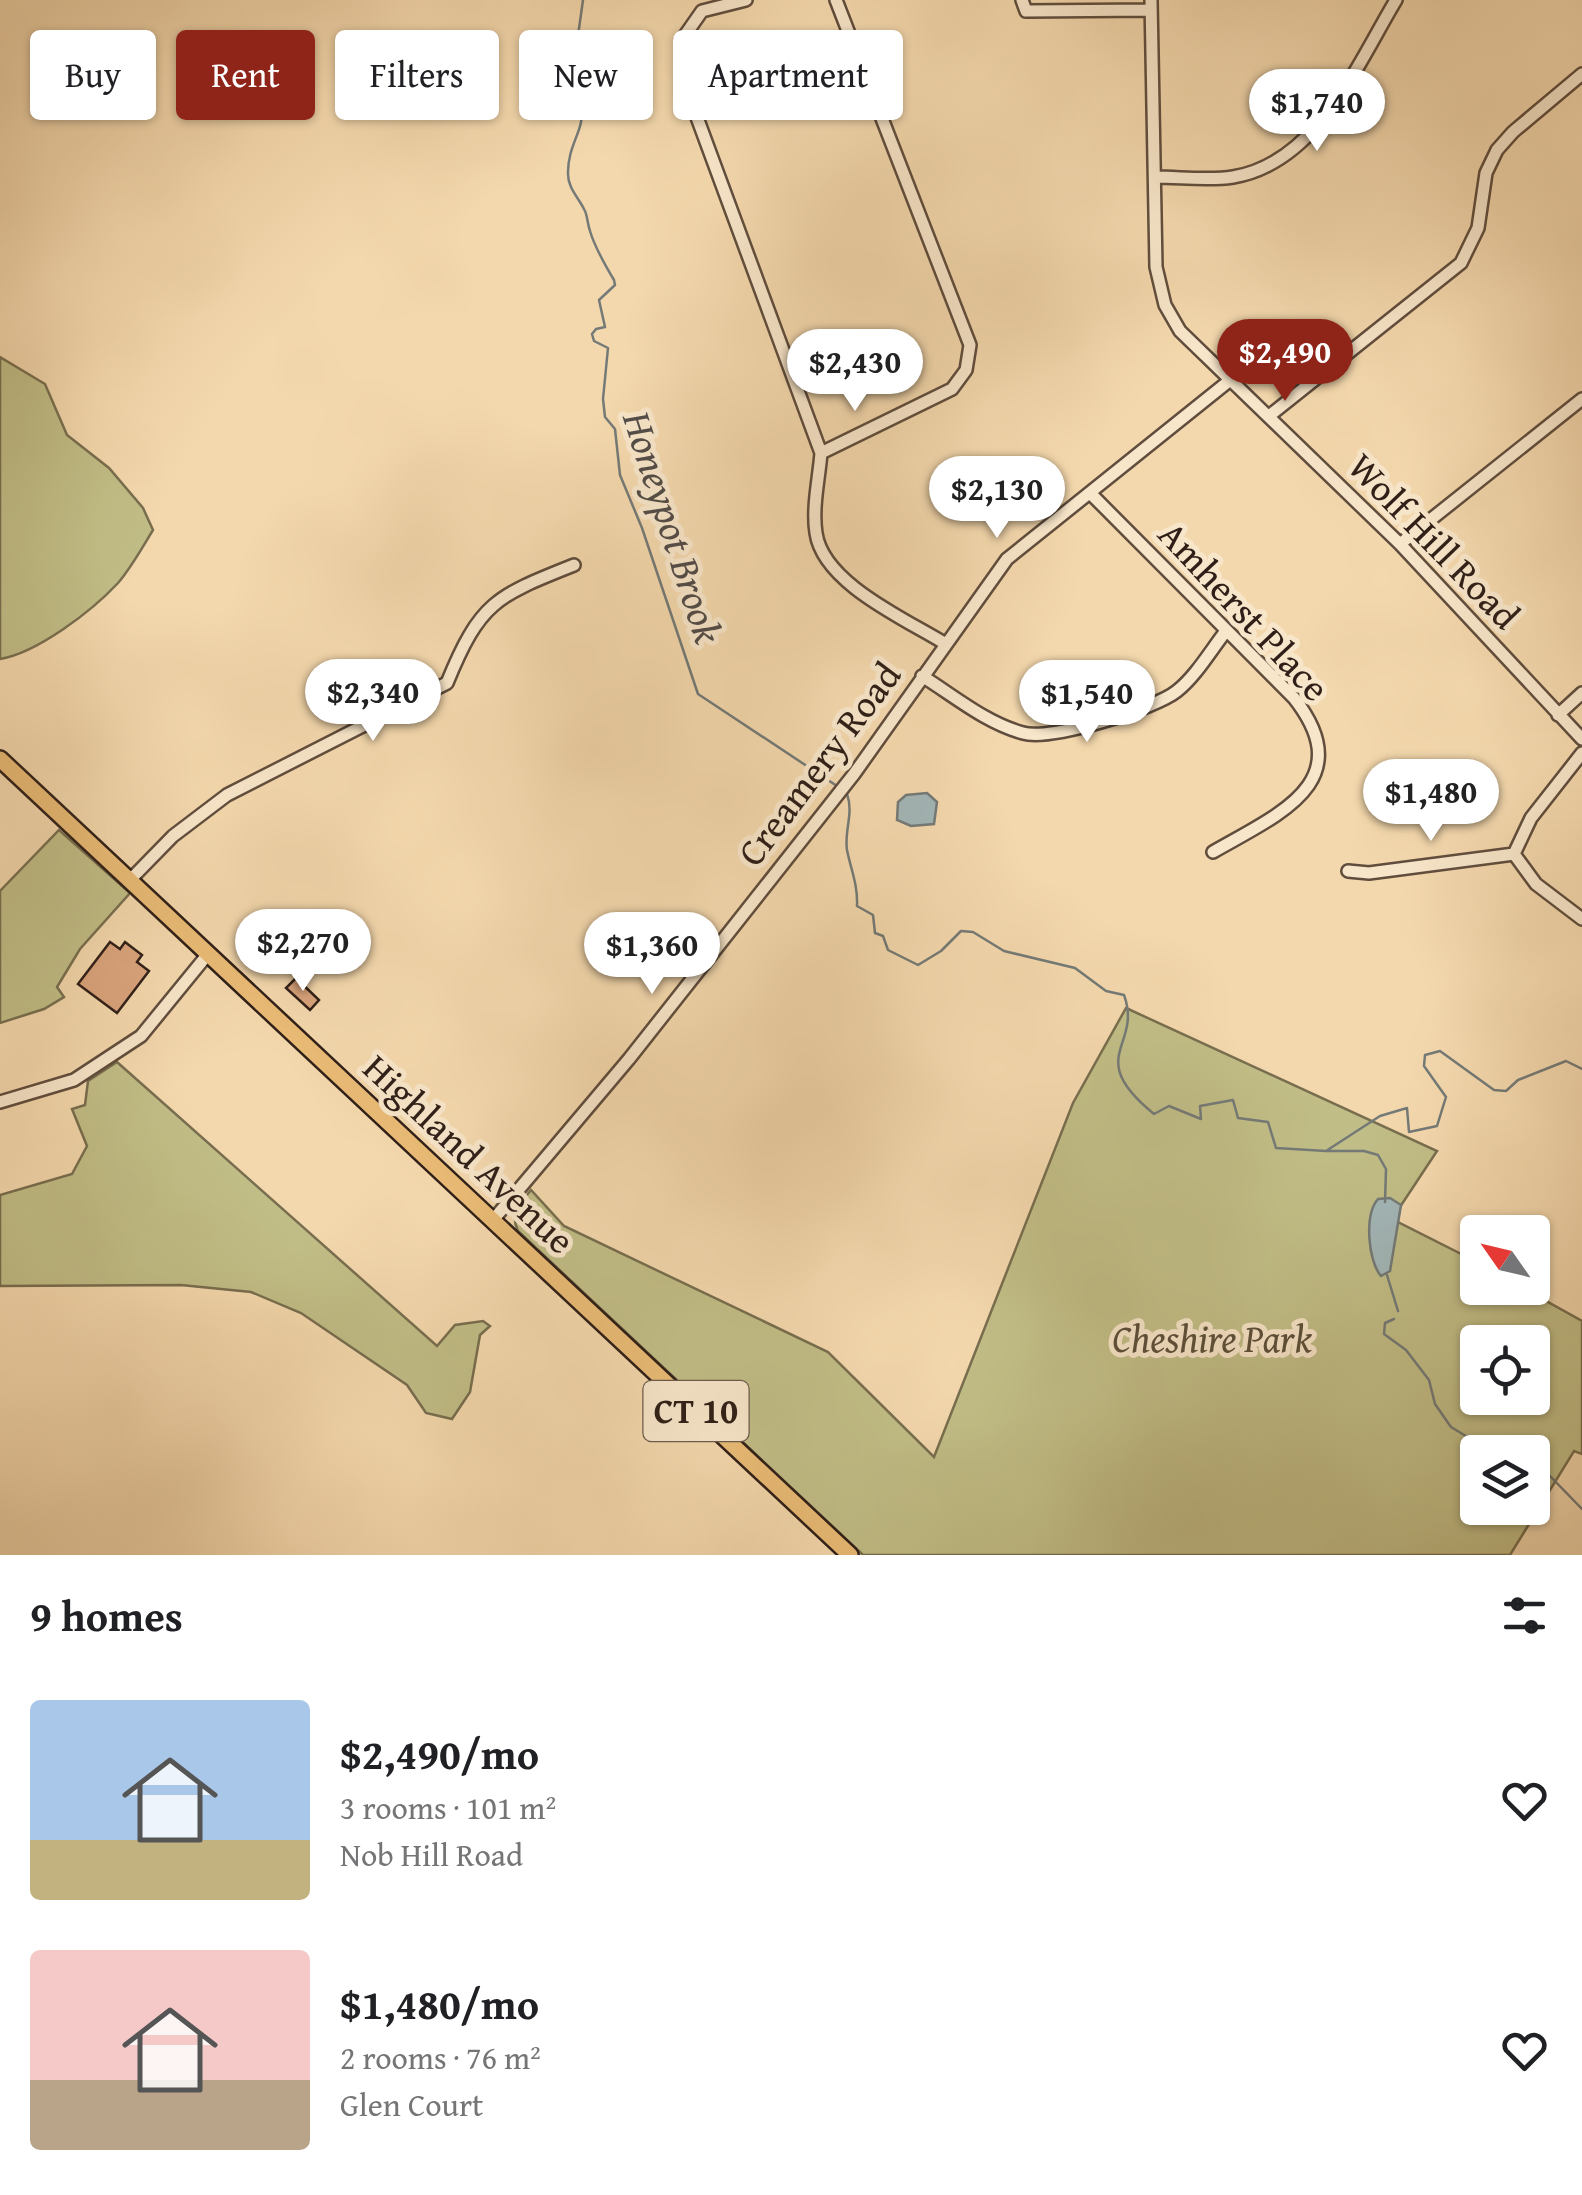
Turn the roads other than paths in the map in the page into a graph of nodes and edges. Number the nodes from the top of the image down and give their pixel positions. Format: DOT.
graph roads {
  1 [pos="746,0"];
  2 [pos="836,0"];
  3 [pos="1022,0"];
  4 [pos="1396,0"];
  5 [pos="1151,5"];
  6 [pos="1582,74"];
  7 [pos="1156,178"];
  8 [pos="1229,381"];
  9 [pos="1582,399"];
  10 [pos="1268,416"];
  11 [pos="821,454"];
  12 [pos="1090,494"];
  13 [pos="1400,544"];
  14 [pos="574,565"];
  15 [pos="1226,631"];
  16 [pos="944,643"];
  17 [pos="922,676"];
  18 [pos="1582,693"];
  19 [pos="1558,714"];
  20 [pos="1582,738"];
  21 [pos="1582,753"];
  22 [pos="0,759"];
  23 [pos="1213,852"];
  24 [pos="1514,854"];
  25 [pos="1348,871"];
  26 [pos="130,880"];
  27 [pos="1582,918"];
  28 [pos="208,954"];
  29 [pos="0,1102"];
  30 [pos="494,1220"];
  31 [pos="850,1555"];
  1 -- 11 [label="street"];
  2 -- 11 [label="street"];
  3 -- 5 [label="street"];
  4 -- 7 [label="street"];
  5 -- 7 [label="street, Wolf Hill Road"];
  6 -- 10 [label="street"];
  7 -- 8 [label="street, Wolf Hill Road"];
  8 -- 10 [label="street, Wolf Hill Road"];
  8 -- 12 [label="street, Creamery Road"];
  9 -- 13 [label="street"];
  10 -- 13 [label="street, Wolf Hill Road"];
  11 -- 16 [label="street"];
  12 -- 15 [label="street, Amherst Place"];
  12 -- 16 [label="street, Creamery Road"];
  13 -- 19 [label="street, Wolf Hill Road"];
  14 -- 26 [label="street"];
  15 -- 17 [label="street"];
  15 -- 23 [label="street, Amherst Place"];
  16 -- 17 [label="street, Creamery Road"];
  17 -- 30 [label="street, Creamery Road"];
  18 -- 19 [label="street"];
  19 -- 20 [label="street, Wolf Hill Road"];
  21 -- 24 [label="street"];
  22 -- 26 [label="highway, Highland Avenue / CT 10"];
  24 -- 25 [label="street"];
  24 -- 27 [label="street"];
  26 -- 28 [label="highway, Highland Avenue / CT 10"];
  28 -- 29 [label="street"];
  28 -- 30 [label="highway, Highland Avenue / CT 10"];
  30 -- 31 [label="highway, Highland Avenue / CT 10"];
}
